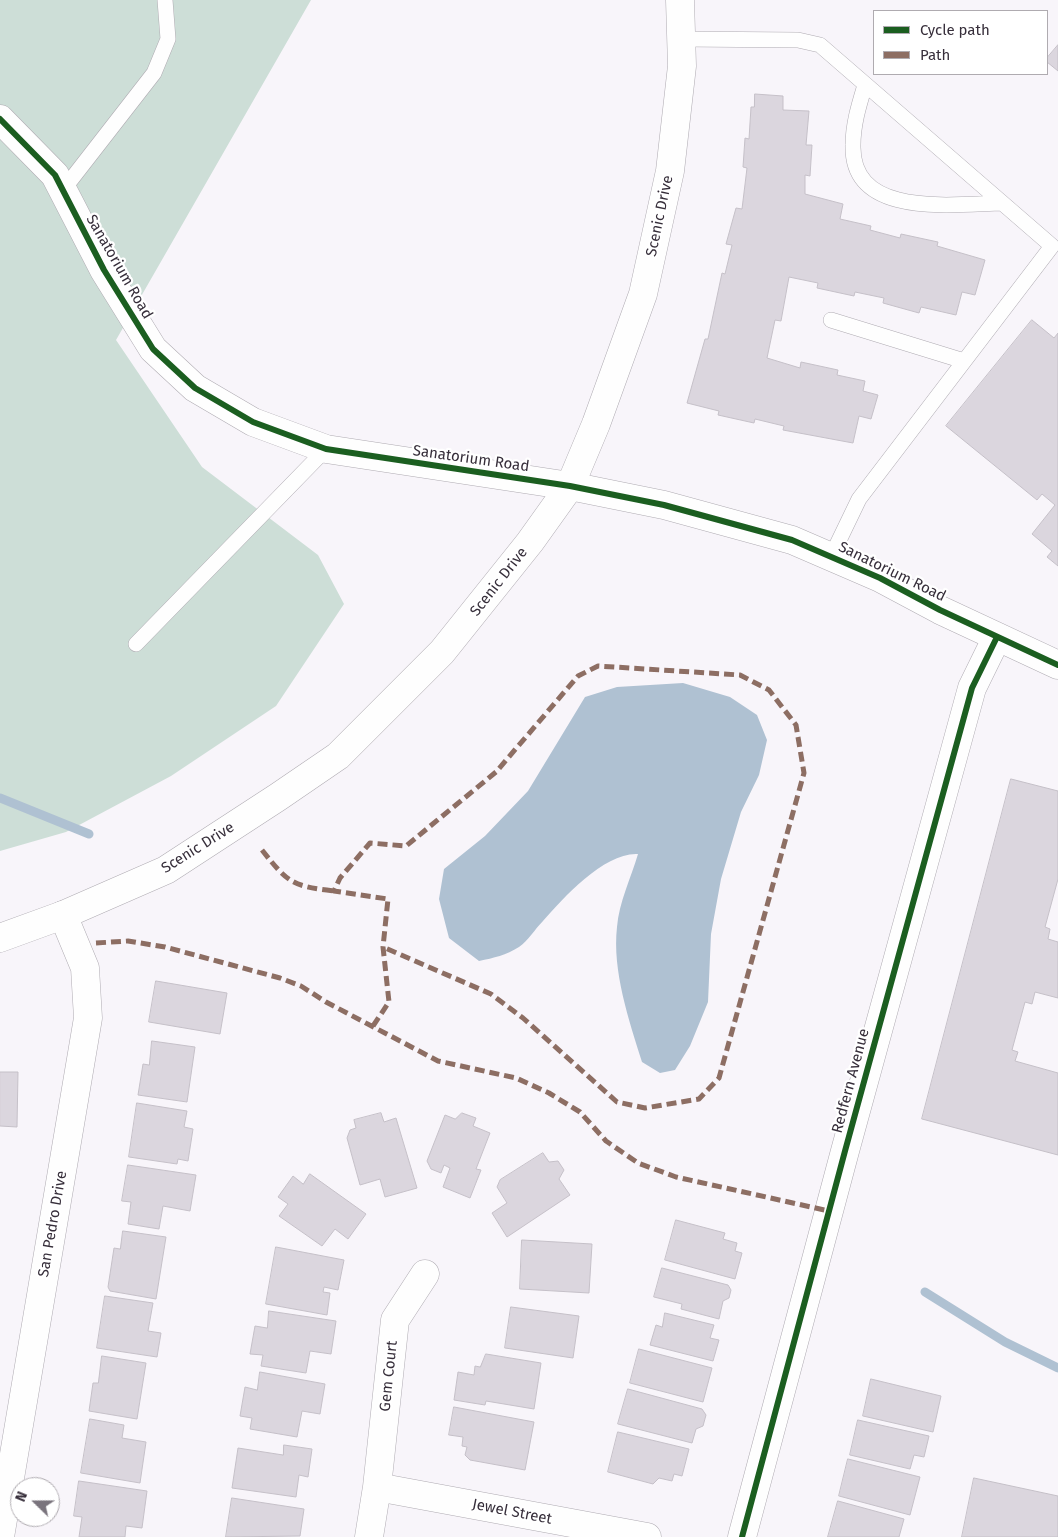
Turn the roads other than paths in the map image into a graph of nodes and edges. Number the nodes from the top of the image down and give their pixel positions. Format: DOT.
graph roads {
  1 [pos="165,0"];
  2 [pos="680,0"];
  3 [pos="681,39"];
  4 [pos="865,85"];
  5 [pos="0,119"];
  6 [pos="62,190"];
  7 [pos="1002,203"];
  8 [pos="1055,249"];
  9 [pos="830,320"];
  10 [pos="964,361"];
  11 [pos="326,449"];
  12 [pos="570,486"];
  13 [pos="832,555"];
  14 [pos="997,637"];
  15 [pos="136,644"];
  16 [pos="1058,665"];
  17 [pos="63,915"];
  18 [pos="0,938"];
  19 [pos="425,1274"];
  20 [pos="378,1487"];
  21 [pos="0,1537"];
  22 [pos="369,1537"];
  23 [pos="647,1537"];
  24 [pos="742,1537"];
  1 -- 6 [label="lane"];
  2 -- 3 [label="street, Scenic Drive"];
  3 -- 4 [label="lane"];
  3 -- 12 [label="street, Scenic Drive"];
  4 -- 7 [label="lane"];
  4 -- 7 [label="lane"];
  5 -- 6 [label="street, Sanatorium Road"];
  6 -- 11 [label="street, Sanatorium Road"];
  7 -- 8 [label="lane"];
  8 -- 10 [label="lane"];
  9 -- 10 [label="lane"];
  10 -- 13 [label="lane"];
  11 -- 12 [label="street, Sanatorium Road"];
  11 -- 15 [label="lane"];
  12 -- 13 [label="street, Sanatorium Road"];
  12 -- 17 [label="street, Scenic Drive"];
  13 -- 14 [label="street, Sanatorium Road"];
  14 -- 16 [label="street, Sanatorium Road"];
  14 -- 24 [label="street, Redfern Avenue"];
  17 -- 18 [label="street, Scenic Drive"];
  17 -- 21 [label="street, San Pedro Drive"];
  19 -- 20 [label="street, Gem Court"];
  20 -- 22 [label="street, Gem Court"];
  20 -- 23 [label="street, Jewel Street"];
}
